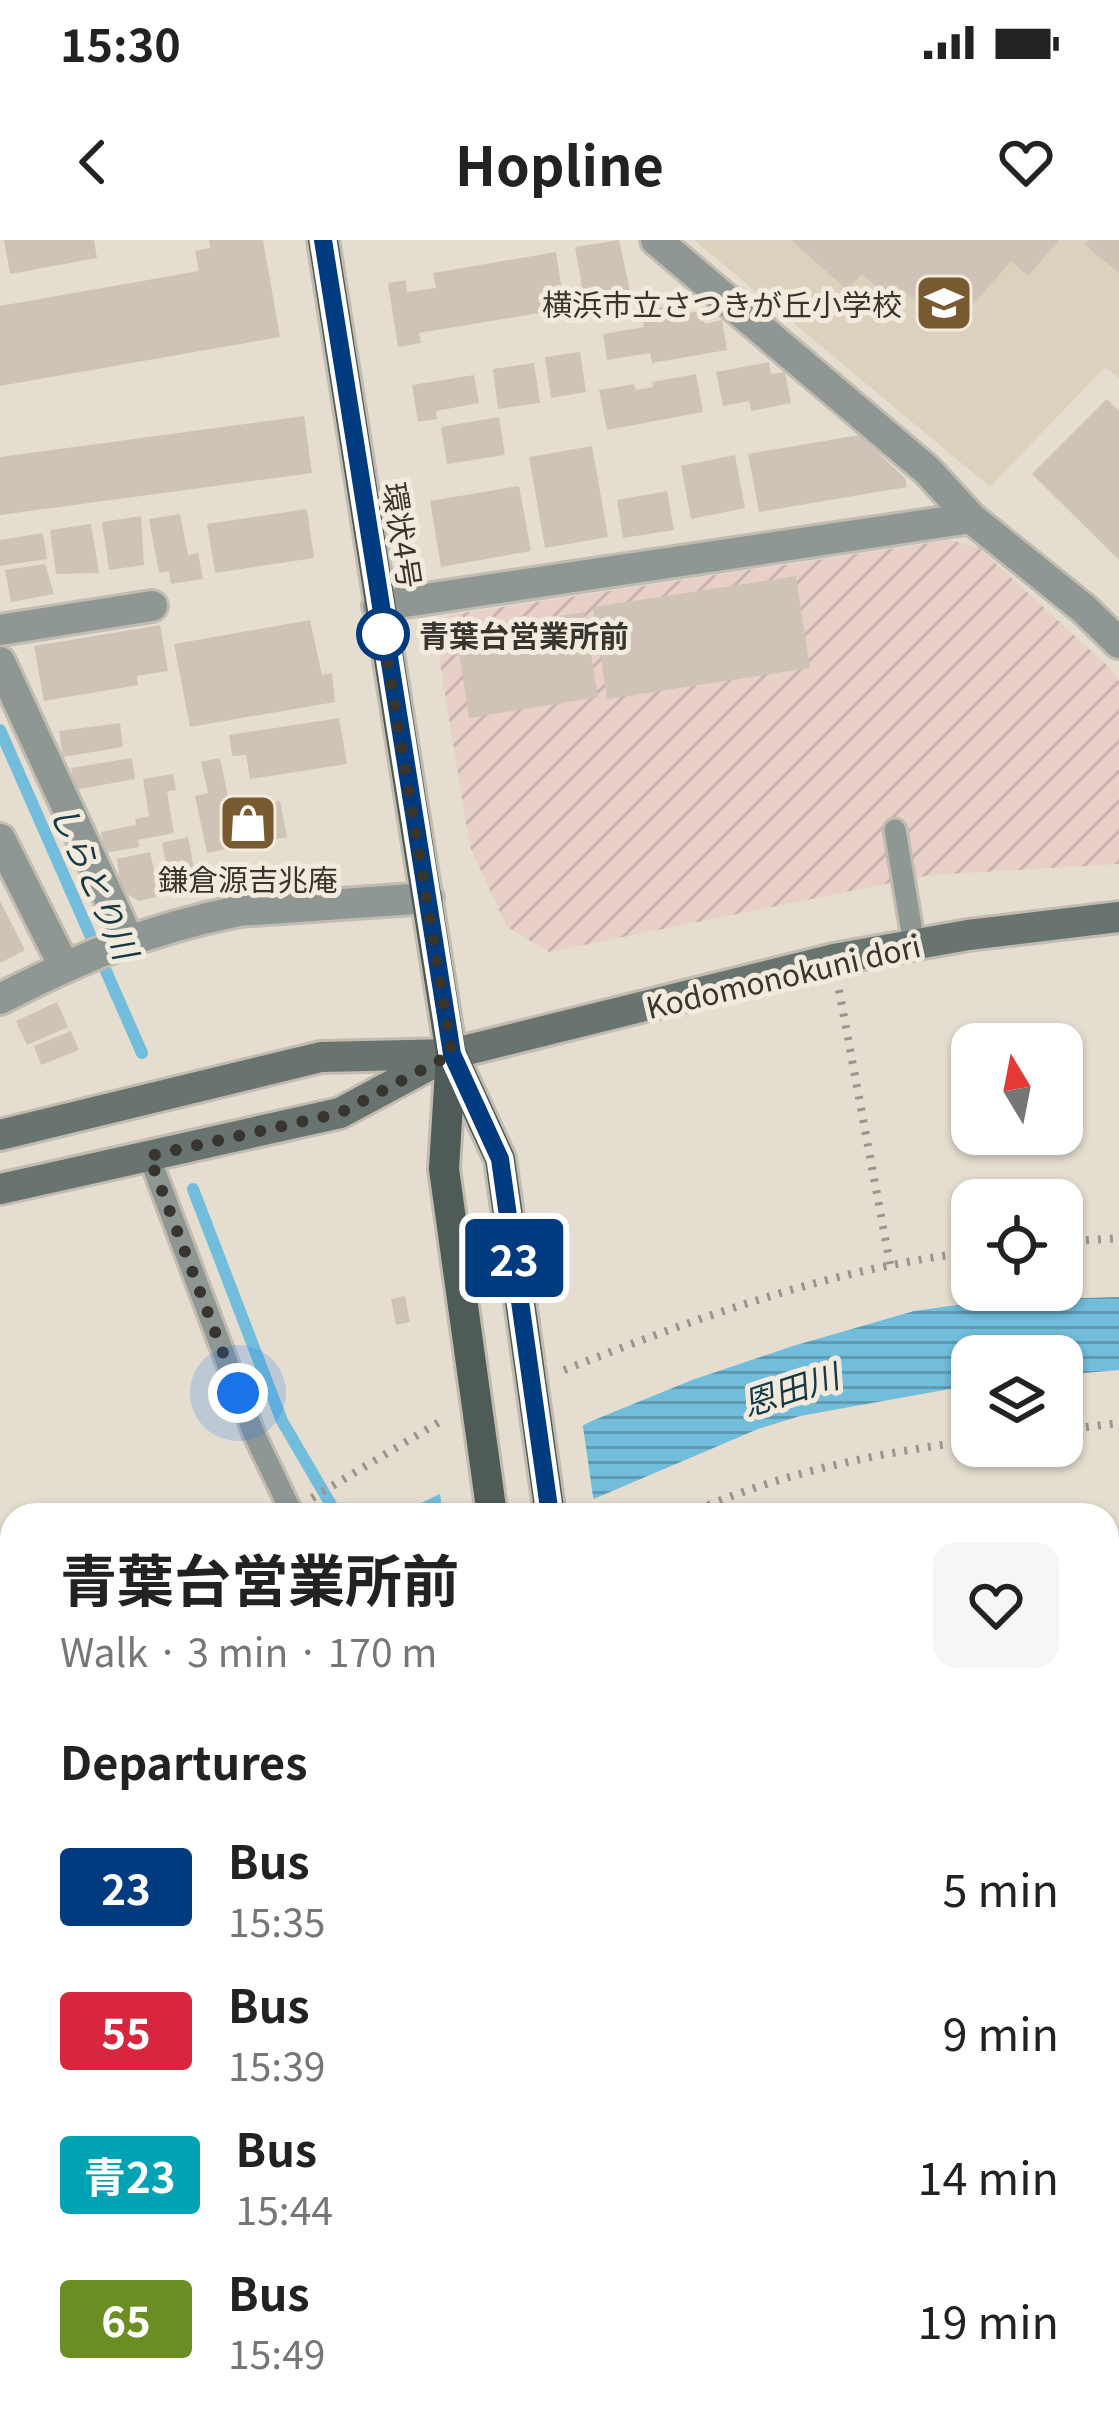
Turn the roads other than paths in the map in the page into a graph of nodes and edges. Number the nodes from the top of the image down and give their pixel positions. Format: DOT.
graph roads {
  1 [pos="323,240"];
  2 [pos="656,240"];
  3 [pos="970,518"];
  4 [pos="152,606"];
  5 [pos="378,606"];
  6 [pos="0,630"];
  7 [pos="1119,643"];
  8 [pos="0,662"];
  9 [pos="895,830"];
  10 [pos="0,839"];
  11 [pos="428,898"];
  12 [pos="1119,917"];
  13 [pos="128,939"];
  14 [pos="914,944"];
  15 [pos="64,966"];
  16 [pos="0,999"];
  17 [pos="452,1054"];
  18 [pos="0,1135"];
  19 [pos="149,1156"];
  20 [pos="0,1189"];
  21 [pos="287,1503"];
  22 [pos="490,1503"];
  23 [pos="548,1503"];
  1 -- 5 [label="main road, 環状4号"];
  2 -- 3 [label="street"];
  3 -- 5 [label="street"];
  3 -- 7 [label="street"];
  4 -- 6 [label="street"];
  5 -- 11 [label="main road, 環状4号"];
  8 -- 13 [label="street"];
  9 -- 14 [label="lane"];
  10 -- 15 [label="street"];
  11 -- 13 [label="street"];
  11 -- 17 [label="main road, 環状4号"];
  12 -- 14 [label="main road, Kodomonokuni dori"];
  13 -- 15 [label="street"];
  14 -- 17 [label="main road, Kodomonokuni dori"];
  15 -- 16 [label="street"];
  17 -- 18 [label="main road, Kodomonokuni dori"];
  17 -- 19 [label="main road, Kodomonokuni dori"];
  17 -- 22 [label="main road"];
  17 -- 23 [label="main road"];
  19 -- 20 [label="main road, Kodomonokuni dori"];
  19 -- 21 [label="lane"];
}
